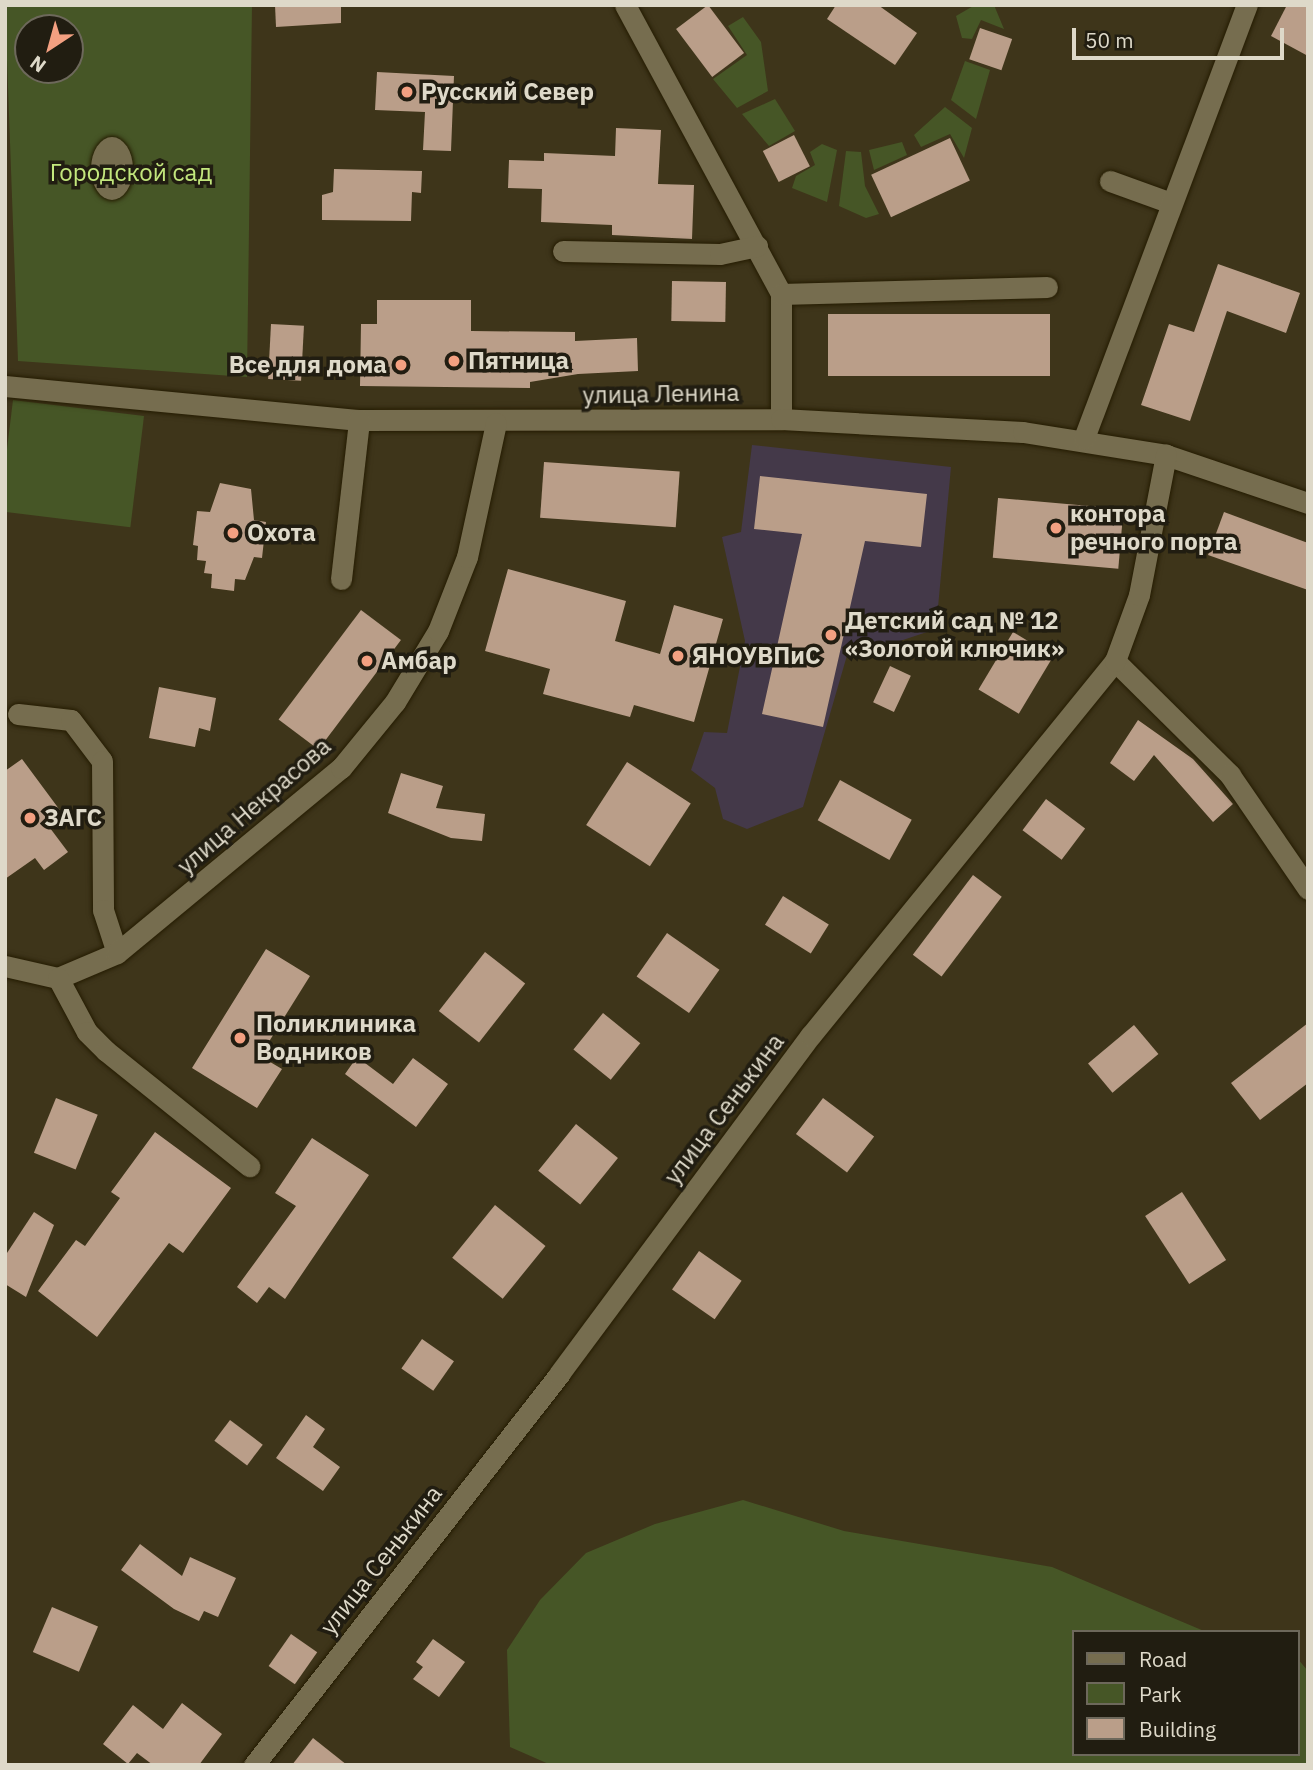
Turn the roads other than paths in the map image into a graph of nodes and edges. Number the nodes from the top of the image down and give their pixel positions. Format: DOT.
graph roads {
  1 [pos="625,5"];
  2 [pos="1240,10"];
  3 [pos="1111,181"];
  4 [pos="1171,204"];
  5 [pos="757,246"];
  6 [pos="563,251"];
  7 [pos="1047,287"];
  8 [pos="781,294"];
  9 [pos="5,386"];
  10 [pos="781,419"];
  11 [pos="359,420"];
  12 [pos="496,423"];
  13 [pos="1084,438"];
  14 [pos="1166,454"];
  15 [pos="1308,503"];
  16 [pos="341,579"];
  17 [pos="1115,661"];
  18 [pos="18,714"];
  19 [pos="1308,889"];
  20 [pos="117,953"];
  21 [pos="5,966"];
  22 [pos="58,978"];
  23 [pos="248,1166"];
  24 [pos="254,1765"];
  1 -- 5 [label="street"];
  2 -- 4 [label="street"];
  3 -- 4 [label="street"];
  4 -- 13 [label="street"];
  5 -- 6 [label="street"];
  5 -- 8 [label="street"];
  7 -- 8 [label="street"];
  8 -- 10 [label="street"];
  9 -- 11 [label="street, улица Ленина"];
  10 -- 12 [label="street, улица Ленина"];
  10 -- 13 [label="street, улица Ленина"];
  11 -- 12 [label="street, улица Ленина"];
  11 -- 16 [label="street"];
  12 -- 20 [label="street, улица Некрасова"];
  13 -- 14 [label="street, улица Ленина"];
  14 -- 15 [label="street, улица Ленина"];
  14 -- 17 [label="street, улица Сенькина"];
  17 -- 19 [label="street"];
  17 -- 24 [label="street, улица Сенькина"];
  18 -- 20 [label="street"];
  20 -- 22 [label="street, улица Некрасова"];
  21 -- 22 [label="street"];
  22 -- 23 [label="street"];
}
